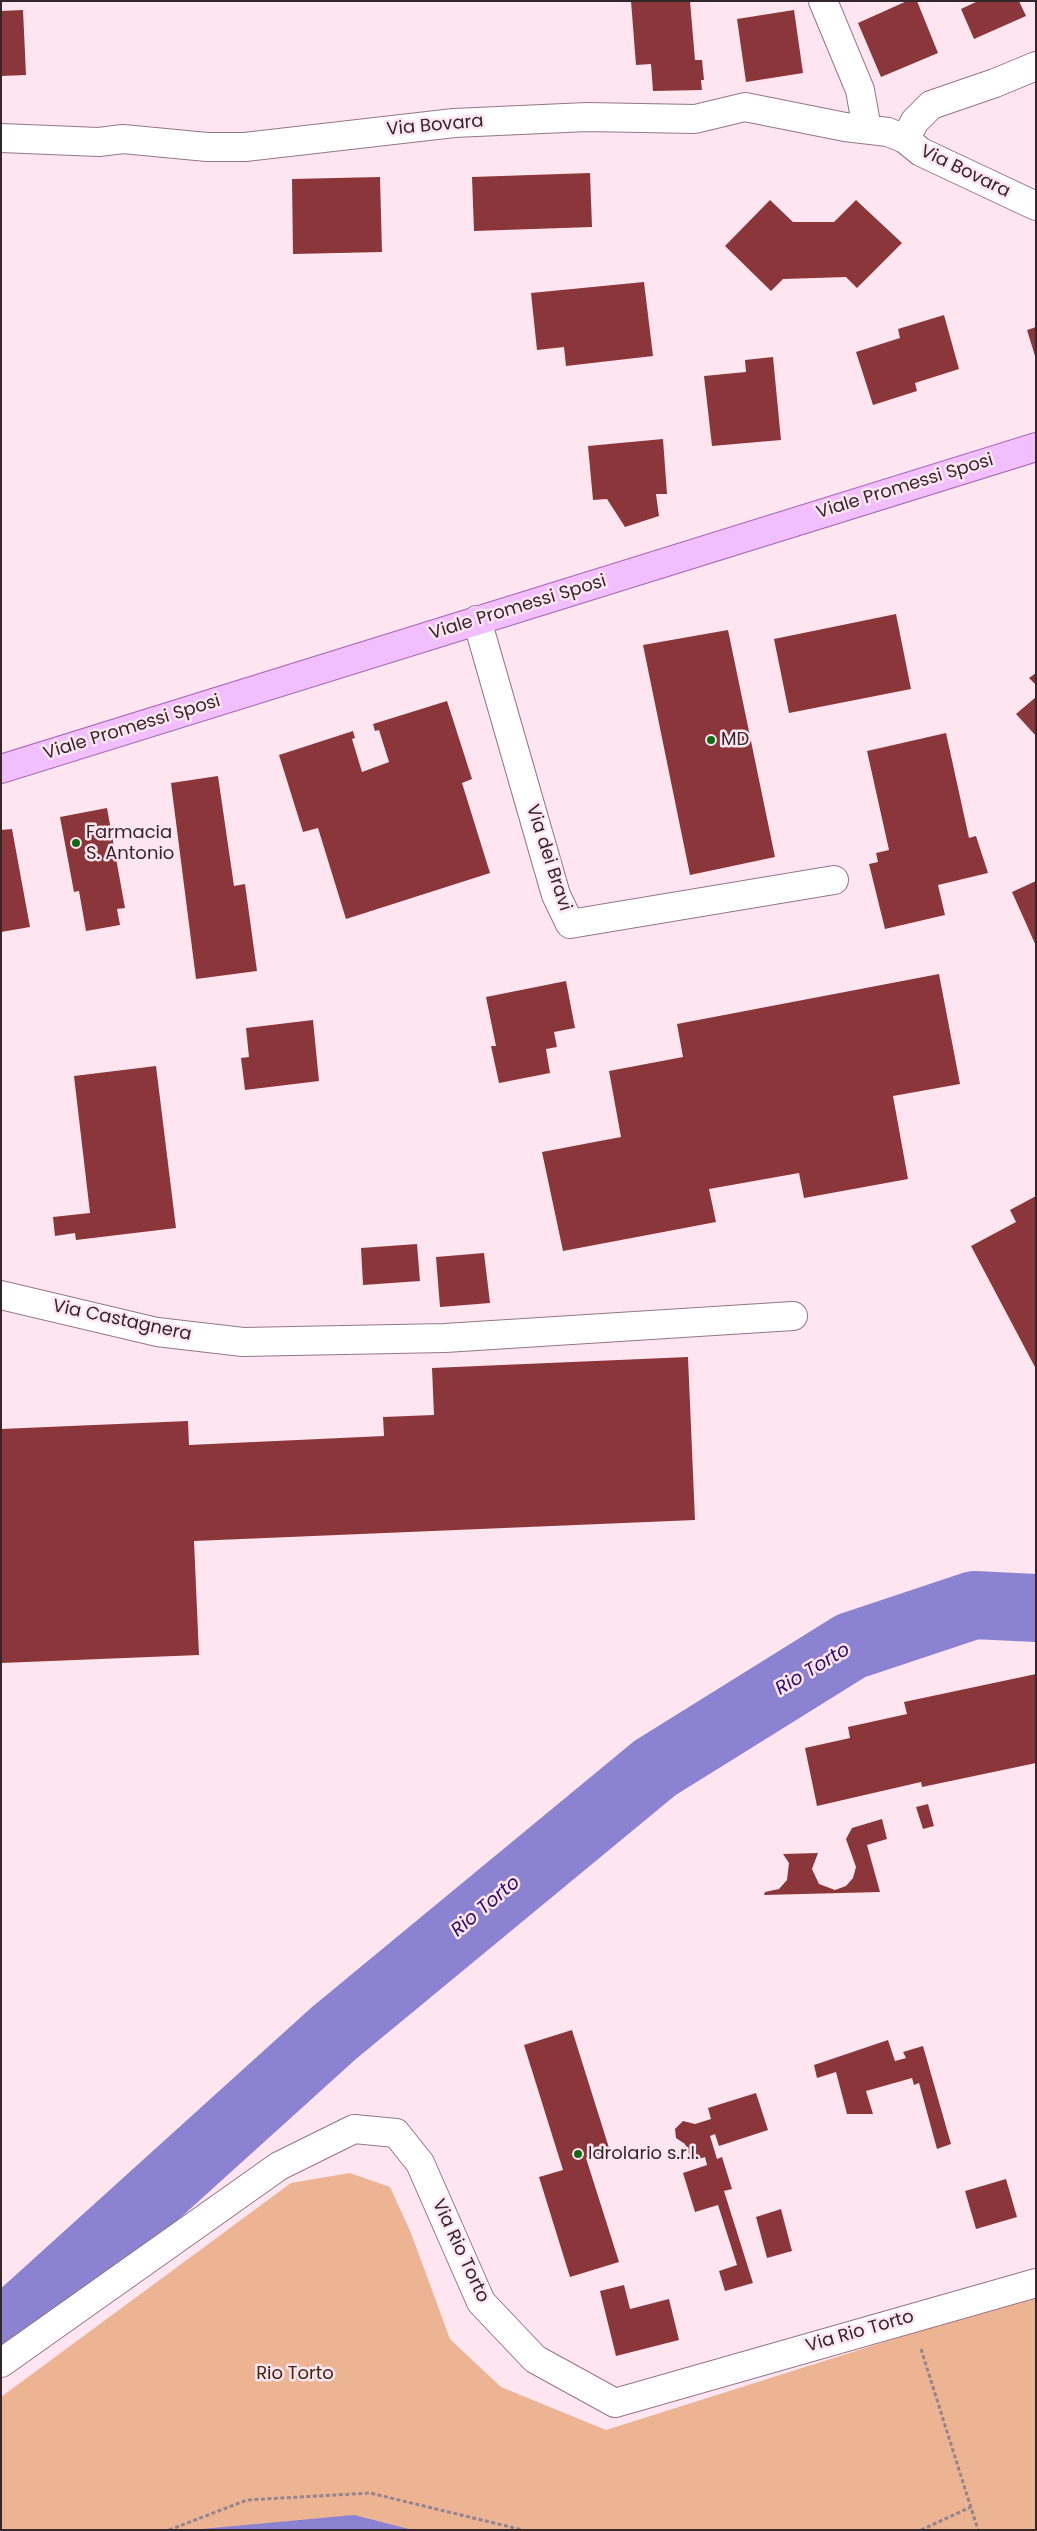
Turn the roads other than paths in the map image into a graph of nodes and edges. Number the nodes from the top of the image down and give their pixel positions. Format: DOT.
graph roads {
  1 [pos="823,1"];
  2 [pos="1036,66"];
  3 [pos="868,129"];
  4 [pos="1,138"];
  5 [pos="905,139"];
  6 [pos="1036,206"];
  7 [pos="1036,447"];
  8 [pos="477,620"];
  9 [pos="1,769"];
  10 [pos="834,880"];
  11 [pos="1,1295"];
  12 [pos="793,1316"];
  13 [pos="1036,2284"];
  14 [pos="1,2363"];
  1 -- 3 [label="street"];
  2 -- 5 [label="street"];
  3 -- 4 [label="street, Via Bovara"];
  3 -- 5 [label="street, Via Bovara"];
  5 -- 6 [label="street, Via Bovara"];
  7 -- 8 [label="main road, Viale Promessi Sposi"];
  8 -- 9 [label="main road, Viale Promessi Sposi"];
  8 -- 10 [label="street, Via dei Bravi"];
  11 -- 12 [label="street, Via Castagnera"];
  13 -- 14 [label="street, Via Rio Torto"];
}
